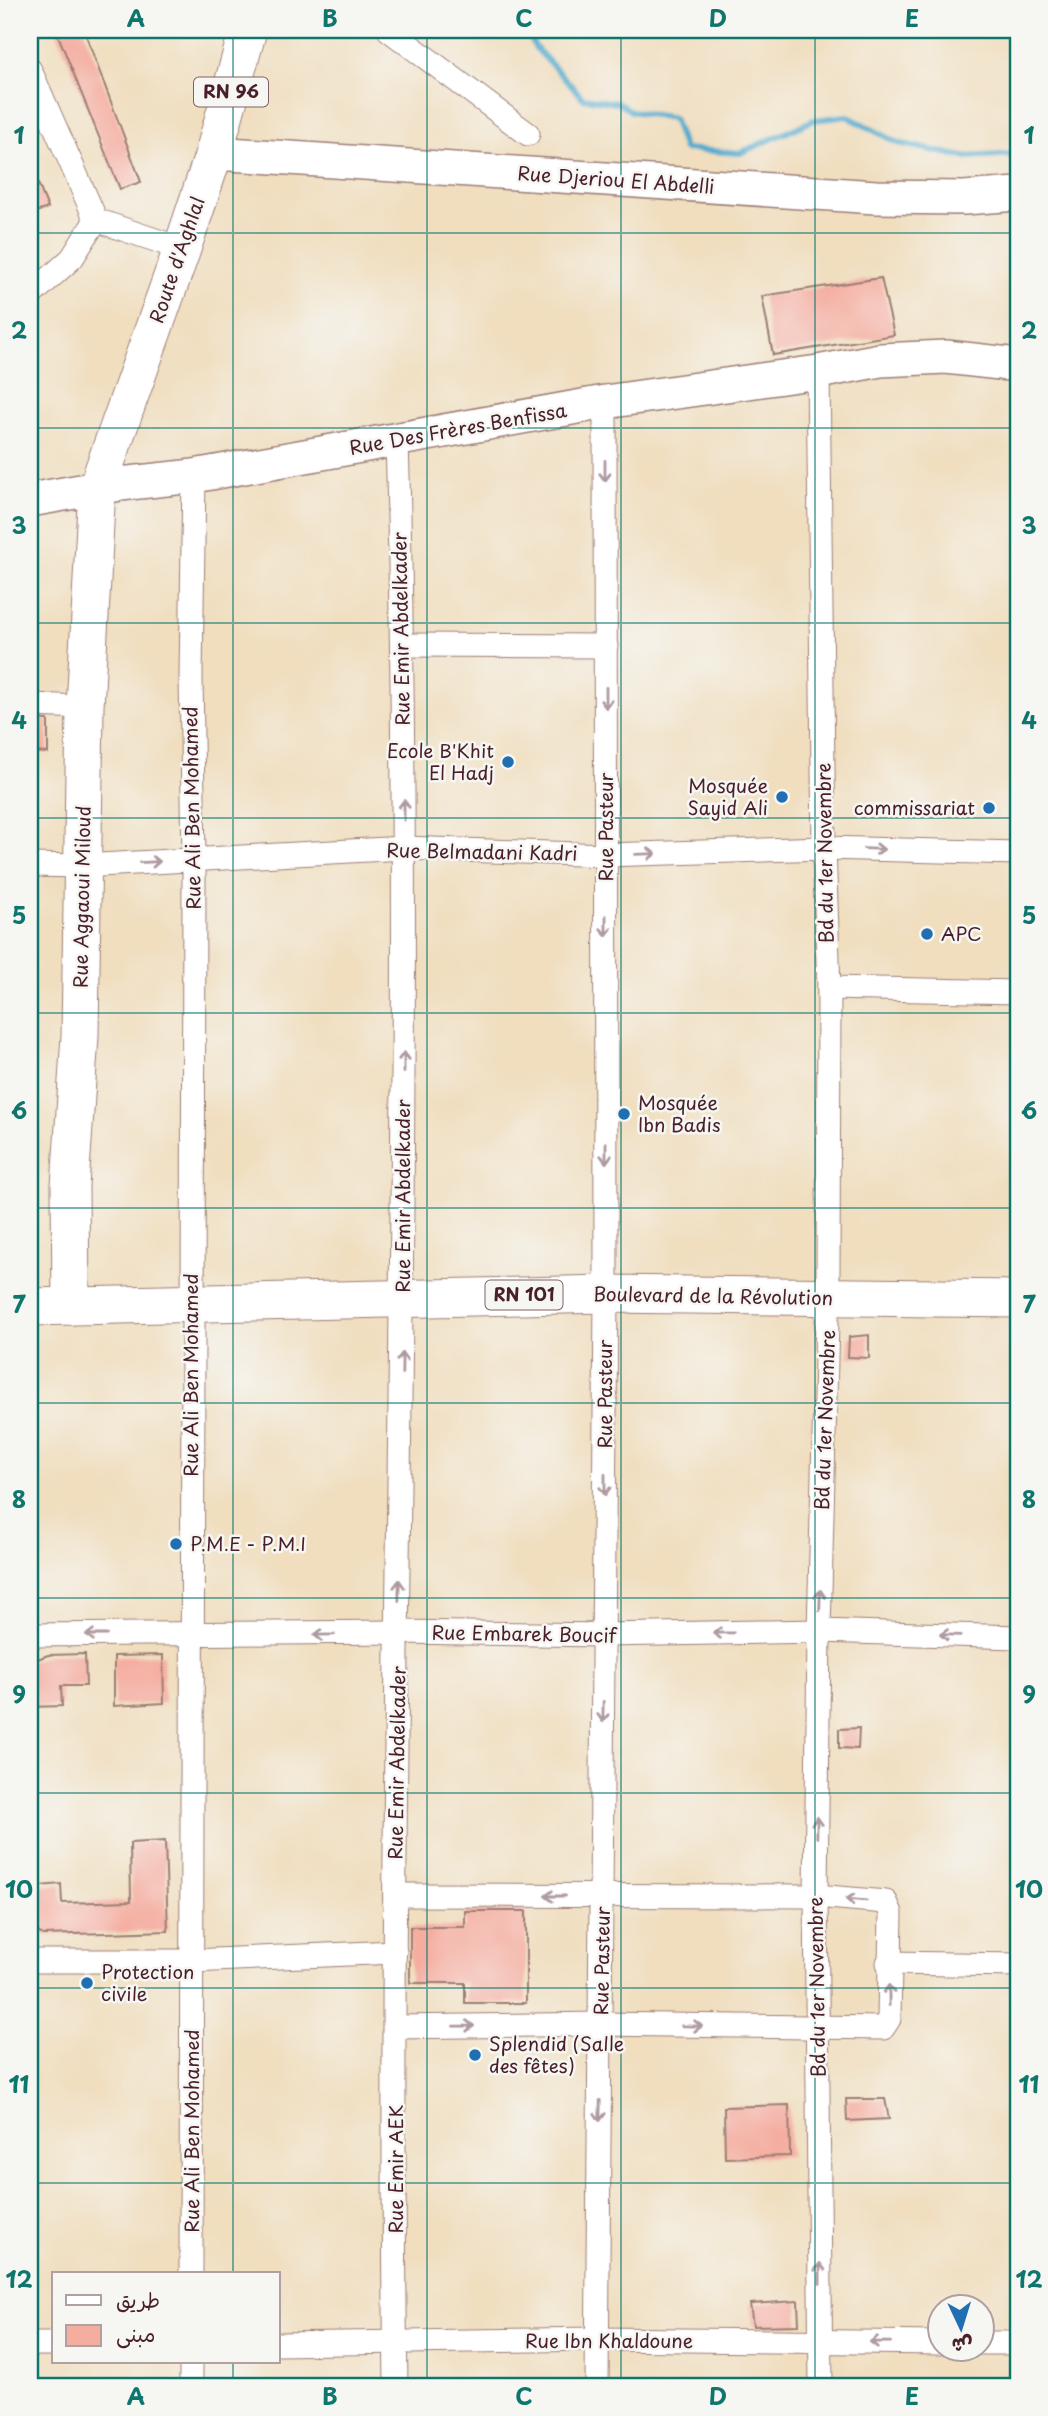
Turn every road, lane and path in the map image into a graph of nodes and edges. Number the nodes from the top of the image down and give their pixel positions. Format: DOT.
graph roads {
  1 [pos="248,30"];
  2 [pos="389,30"];
  3 [pos="30,70"];
  4 [pos="528,134"];
  5 [pos="214,153"];
  6 [pos="1018,194"];
  7 [pos="96,220"];
  8 [pos="182,249"];
  9 [pos="30,296"];
  10 [pos="1018,365"];
  11 [pos="818,372"];
  12 [pos="605,402"];
  13 [pos="397,440"];
  14 [pos="194,476"];
  15 [pos="97,488"];
  16 [pos="30,500"];
  17 [pos="403,645"];
  18 [pos="606,646"];
  19 [pos="30,705"];
  20 [pos="85,706"];
  21 [pos="404,848"];
  22 [pos="824,848"];
  23 [pos="1018,853"];
  24 [pos="606,855"];
  25 [pos="194,860"];
  26 [pos="30,865"];
  27 [pos="82,866"];
  28 [pos="829,988"];
  29 [pos="1018,992"];
  30 [pos="828,1290"];
  31 [pos="606,1294"];
  32 [pos="403,1297"];
  33 [pos="1018,1299"];
  34 [pos="191,1302"];
  35 [pos="71,1306"];
  36 [pos="30,1307"];
  37 [pos="399,1632"];
  38 [pos="819,1632"];
  39 [pos="191,1634"];
  40 [pos="30,1635"];
  41 [pos="604,1635"];
  42 [pos="1018,1637"];
  43 [pos="395,1895"];
  44 [pos="603,1896"];
  45 [pos="816,1896"];
  46 [pos="395,1952"];
  47 [pos="30,1961"];
  48 [pos="192,1961"];
  49 [pos="888,1963"];
  50 [pos="1018,1965"];
  51 [pos="601,2024"];
  52 [pos="396,2027"];
  53 [pos="818,2029"];
  54 [pos="191,2272"];
  55 [pos="597,2339"];
  56 [pos="820,2342"];
  57 [pos="926,2343"];
  58 [pos="996,2343"];
  59 [pos="1018,2343"];
  60 [pos="30,2344"];
  61 [pos="52,2344"];
  62 [pos="280,2344"];
  63 [pos="396,2344"];
  64 [pos="191,2364"];
  65 [pos="191,2386"];
  66 [pos="396,2386"];
  67 [pos="597,2386"];
  68 [pos="821,2386"];
  1 -- 5 [label="main road, Route d'Aghlal / RN 96"];
  2 -- 4 [label="street"];
  3 -- 7 [label="street"];
  5 -- 6 [label="main road, Rue Djeriou El Abdelli"];
  5 -- 8 [label="main road, Route d'Aghlal"];
  7 -- 8 [label="street"];
  7 -- 9 [label="street"];
  8 -- 15 [label="main road, Route d'Aghlal"];
  10 -- 11 [label="main road, Rue Des Frères Benfissa"];
  11 -- 12 [label="main road, Rue Des Frères Benfissa"];
  11 -- 22 [label="street, Bd du 1er Novembre"];
  12 -- 13 [label="main road, Rue Des Frères Benfissa"];
  12 -- 18 [label="street, Rue Pasteur, one-way"];
  13 -- 14 [label="main road, Rue Des Frères Benfissa"];
  13 -- 17 [label="street, Rue Emir Abdelkader"];
  14 -- 15 [label="main road, Rue Des Frères Benfissa"];
  14 -- 25 [label="street, Rue Ali Ben Mohamed"];
  15 -- 16 [label="main road, Rue Des Frères Benfissa"];
  15 -- 20 [label="main road, Rue Aggaoui Miloud"];
  17 -- 18 [label="street"];
  21 -- 17 [label="street, Rue Emir Abdelkader, one-way"];
  18 -- 24 [label="street, Rue Pasteur, one-way"];
  19 -- 20 [label="street"];
  20 -- 27 [label="main road, Rue Aggaoui Miloud"];
  21 -- 24 [label="street, Rue Belmadani Kadri"];
  21 -- 25 [label="street, Rue Belmadani Kadri"];
  32 -- 21 [label="street, Rue Emir Abdelkader, one-way"];
  22 -- 23 [label="street, Rue Belmadani Kadri, one-way"];
  24 -- 22 [label="street, Rue Belmadani Kadri, one-way"];
  22 -- 28 [label="street, Bd du 1er Novembre"];
  24 -- 31 [label="street, Rue Pasteur, one-way"];
  27 -- 25 [label="street, Rue Belmadani Kadri, one-way"];
  25 -- 34 [label="street, Rue Ali Ben Mohamed"];
  26 -- 27 [label="street, Rue Belmadani Kadri"];
  27 -- 35 [label="main road, Rue Aggaoui Miloud"];
  28 -- 29 [label="street"];
  28 -- 30 [label="street, Bd du 1er Novembre"];
  30 -- 31 [label="main road, Boulevard de la Révolution / RN 101"];
  30 -- 33 [label="main road, Boulevard de la Révolution / RN 101"];
  38 -- 30 [label="street, Bd du 1er Novembre, one-way"];
  31 -- 32 [label="main road, Boulevard de la Révolution / RN 101"];
  31 -- 41 [label="street, Rue Pasteur, one-way"];
  32 -- 34 [label="main road, Boulevard de la Révolution / RN 101"];
  37 -- 32 [label="street, Rue Emir Abdelkader, one-way"];
  34 -- 35 [label="main road, Boulevard de la Révolution / RN 101"];
  34 -- 39 [label="street, Rue Ali Ben Mohamed"];
  35 -- 36 [label="main road, Boulevard de la Révolution / RN 101"];
  37 -- 39 [label="street, Rue Embarek Boucif, one-way"];
  37 -- 41 [label="street, Rue Embarek Boucif"];
  37 -- 43 [label="street, Rue Emir Abdelkader"];
  38 -- 41 [label="street, Rue Embarek Boucif, one-way"];
  42 -- 38 [label="street, Rue Embarek Boucif, one-way"];
  45 -- 38 [label="street, Bd du 1er Novembre, one-way"];
  39 -- 40 [label="street, Rue Embarek Boucif, one-way"];
  39 -- 48 [label="street, Rue Ali Ben Mohamed"];
  41 -- 44 [label="street, Rue Pasteur, one-way"];
  44 -- 43 [label="street, one-way"];
  43 -- 46 [label="street, Rue Emir Abdelkader"];
  44 -- 45 [label="street"];
  44 -- 51 [label="street, Rue Pasteur"];
  49 -- 45 [label="street, one-way"];
  45 -- 53 [label="street, Bd du 1er Novembre"];
  46 -- 48 [label="street"];
  46 -- 52 [label="street, Rue Emir AEK"];
  47 -- 48 [label="street"];
  48 -- 54 [label="street, Rue Ali Ben Mohamed"];
  49 -- 50 [label="street"];
  53 -- 49 [label="street, one-way"];
  52 -- 51 [label="street, one-way"];
  51 -- 53 [label="street, one-way"];
  51 -- 55 [label="street, Rue Pasteur, one-way"];
  52 -- 63 [label="street, Rue Emir AEK"];
  56 -- 53 [label="street, Bd du 1er Novembre, one-way"];
  55 -- 56 [label="street, Rue Ibn Khaldoune"];
  55 -- 63 [label="street, Rue Ibn Khaldoune"];
  55 -- 67 [label="street, Rue Pasteur"];
  57 -- 56 [label="street, Rue Ibn Khaldoune, one-way"];
  56 -- 68 [label="street, Bd du 1er Novembre"];
  58 -- 59 [label="street"];
  60 -- 61 [label="street"];
  62 -- 63 [label="street, Rue Ibn Khaldoune"];
  63 -- 66 [label="street, Rue Emir AEK"];
  64 -- 65 [label="street"];
}
